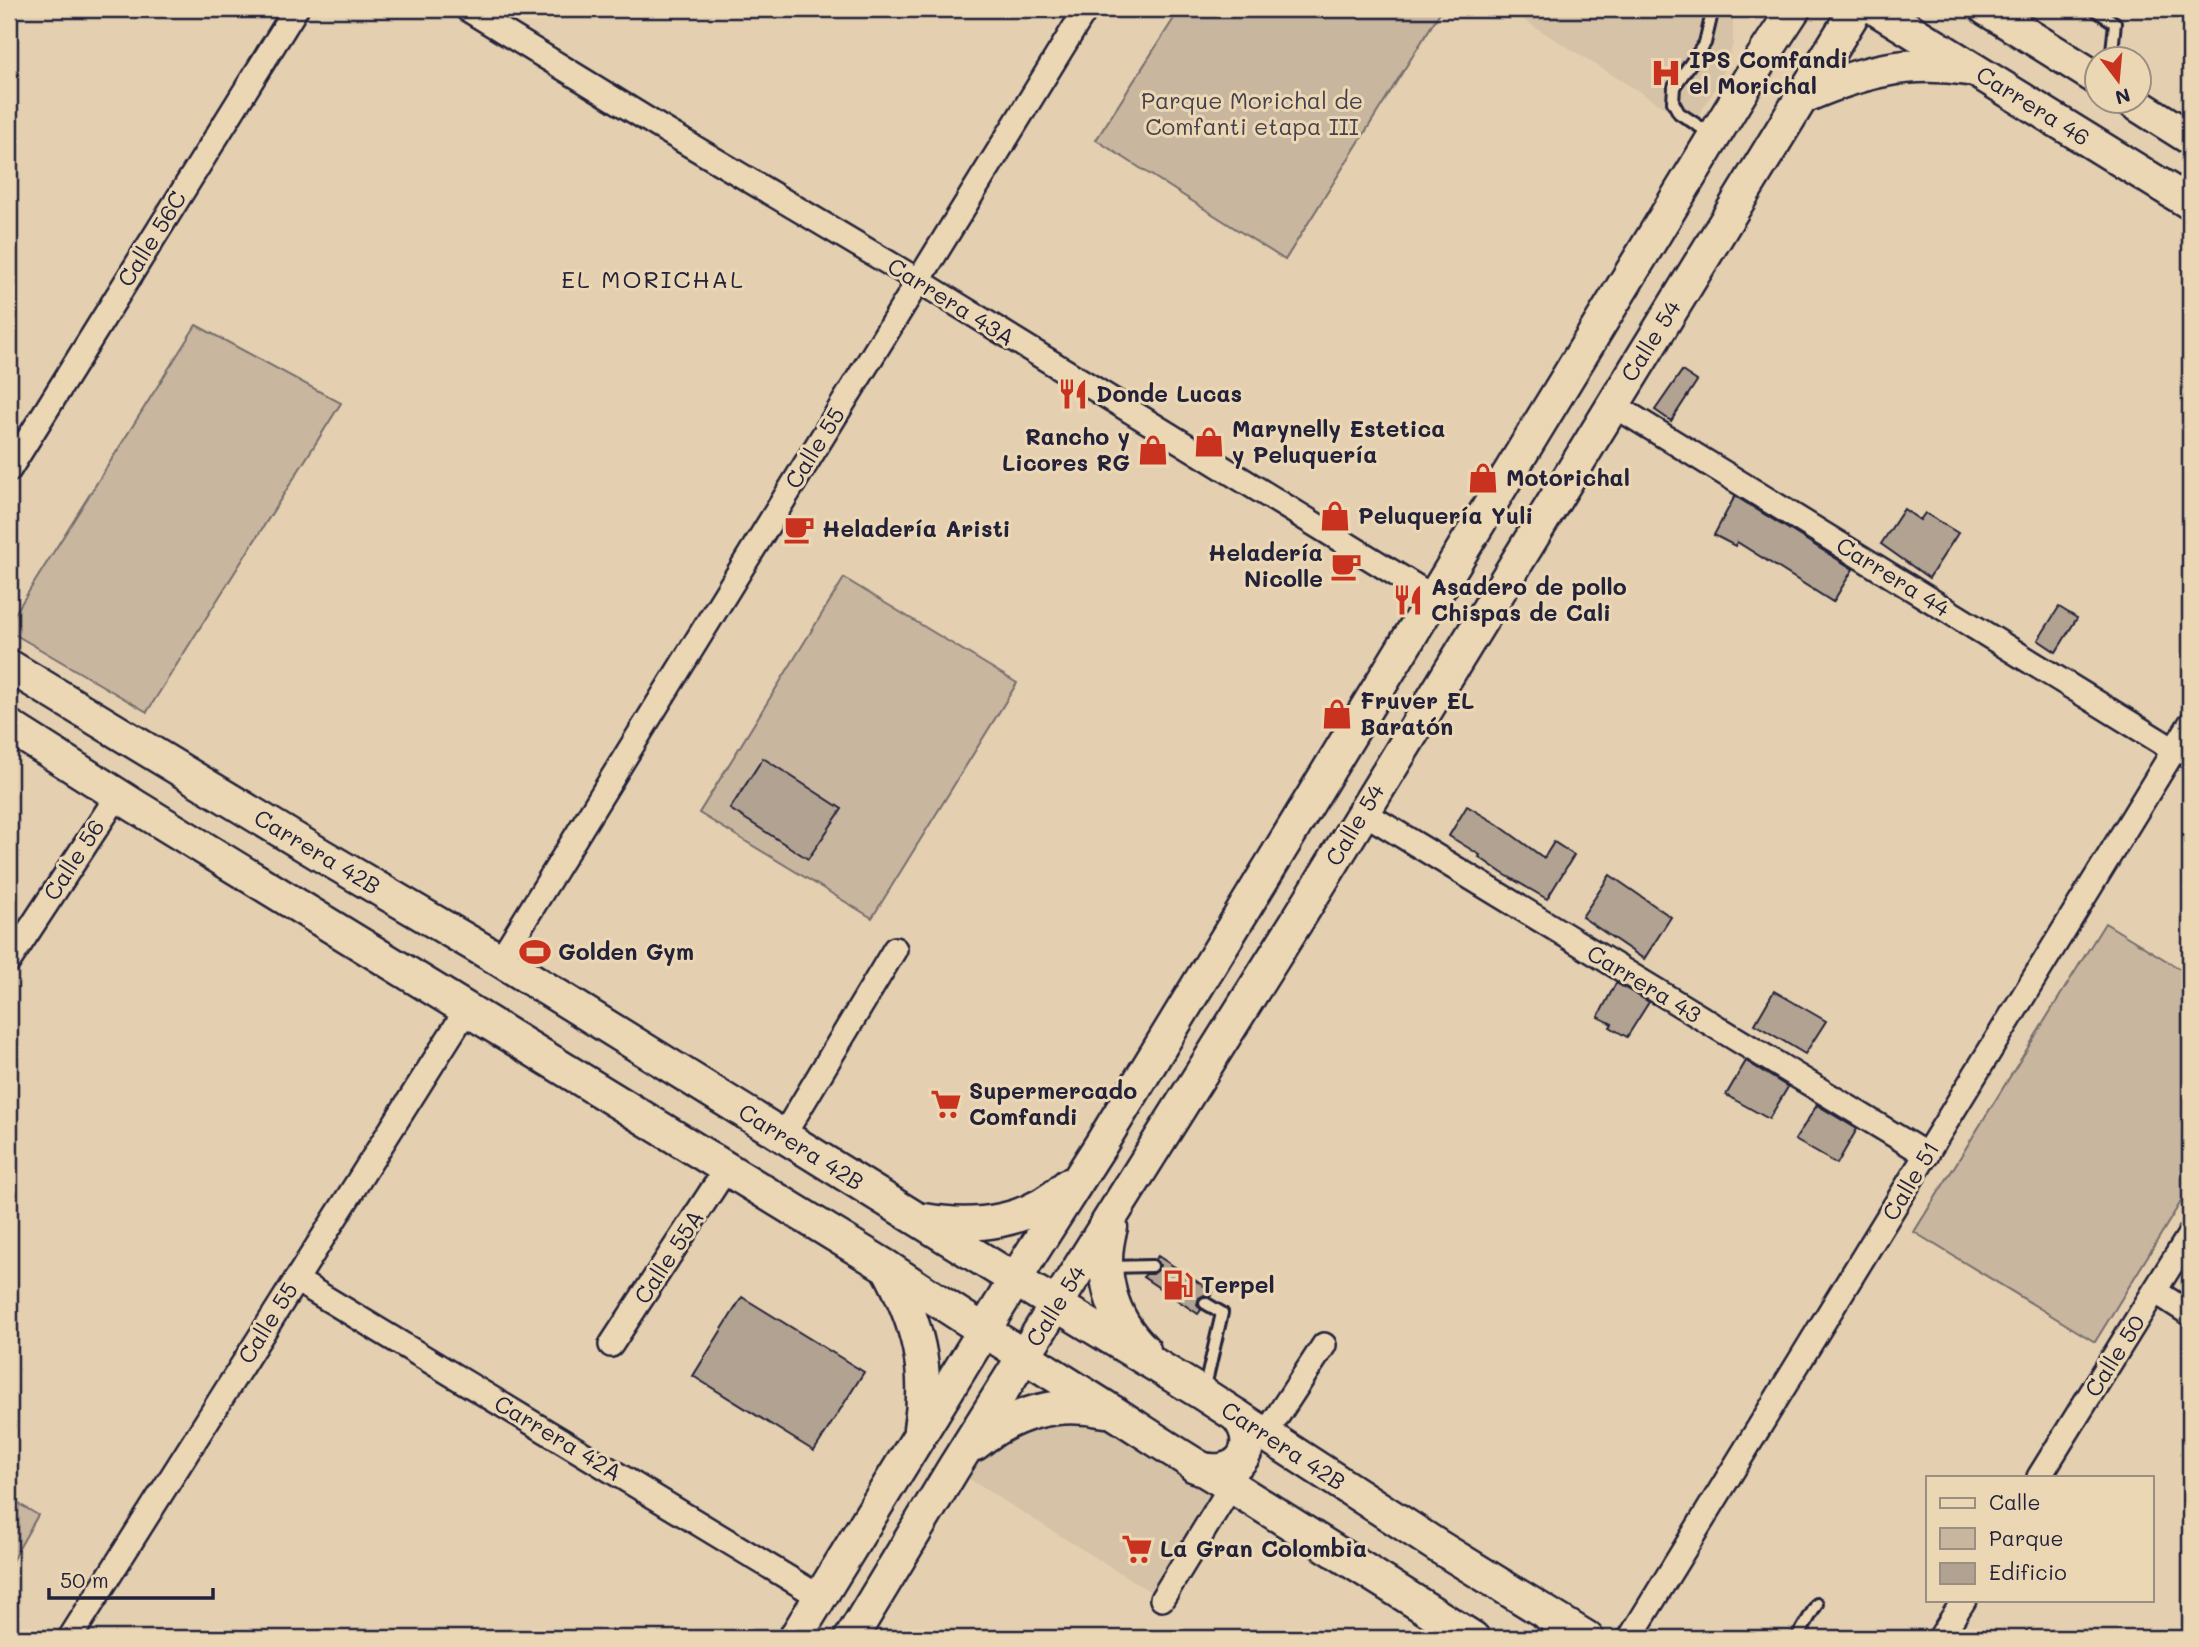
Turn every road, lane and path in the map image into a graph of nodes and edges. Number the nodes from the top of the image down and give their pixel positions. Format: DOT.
graph roads {
  1 [pos="296,9"];
  2 [pos="467,9"];
  3 [pos="1086,9"];
  4 [pos="1711,9"];
  5 [pos="1765,9"];
  6 [pos="1794,9"];
  7 [pos="1856,9"];
  8 [pos="1876,9"];
  9 [pos="2094,9"];
  10 [pos="1997,14"];
  11 [pos="2113,46"];
  12 [pos="1760,61"];
  13 [pos="2084,70"];
  14 [pos="1977,71"];
  15 [pos="1803,97"];
  16 [pos="2154,115"];
  17 [pos="1714,136"];
  18 [pos="2190,138"];
  19 [pos="2185,192"];
  20 [pos="919,281"];
  21 [pos="1612,404"];
  22 [pos="9,470"];
  23 [pos="1433,597"];
  24 [pos="9,666"];
  25 [pos="2190,724"];
  26 [pos="9,726"];
  27 [pos="2175,750"];
  28 [pos="118,795"];
  29 [pos="1363,812"];
  30 [pos="895,949"];
  31 [pos="500,960"];
  32 [pos="9,961"];
  33 [pos="467,1009"];
  34 [pos="783,1136"];
  35 [pos="1100,1146"];
  36 [pos="1927,1155"];
  37 [pos="726,1169"];
  38 [pos="1119,1207"];
  39 [pos="916,1218"];
  40 [pos="2190,1234"];
  41 [pos="1152,1266"];
  42 [pos="887,1267"];
  43 [pos="1106,1267"];
  44 [pos="1015,1279"];
  45 [pos="296,1280"];
  46 [pos="2155,1291"];
  47 [pos="1205,1303"];
  48 [pos="1057,1305"];
  49 [pos="2190,1314"];
  50 [pos="983,1331"];
  51 [pos="611,1345"];
  52 [pos="1324,1345"];
  53 [pos="1025,1357"];
  54 [pos="1158,1367"];
  55 [pos="1203,1394"];
  56 [pos="1116,1414"];
  57 [pos="1237,1416"];
  58 [pos="1265,1435"];
  59 [pos="918,1438"];
  60 [pos="1194,1466"];
  61 [pos="953,1469"];
  62 [pos="2040,1476"];
  63 [pos="1231,1486"];
  64 [pos="820,1597"];
  65 [pos="1162,1599"];
  66 [pos="1963,1602"];
  67 [pos="1817,1604"];
  68 [pos="70,1638"];
  69 [pos="795,1638"];
  70 [pos="851,1638"];
  71 [pos="1472,1638"];
  72 [pos="1587,1638"];
  73 [pos="1630,1638"];
  74 [pos="1797,1638"];
  75 [pos="1940,1638"];
  1 -- 22 [label="street, Calle 56C"];
  2 -- 20 [label="street, Carrera 43A"];
  3 -- 20 [label="street, Calle 55"];
  4 -- 17 [label="lane"];
  5 -- 12 [label="main road"];
  6 -- 12 [label="main road"];
  7 -- 15 [label="main road, Calle 54"];
  8 -- 14 [label="main road, Carrera 46"];
  9 -- 11 [label="lane"];
  10 -- 13 [label="main road"];
  12 -- 17 [label="main road"];
  14 -- 15 [label="main road"];
  14 -- 19 [label="main road, Carrera 46"];
  15 -- 21 [label="main road, Calle 54"];
  16 -- 18 [label="main road"];
  17 -- 23 [label="main road"];
  20 -- 23 [label="street, Carrera 43A"];
  20 -- 31 [label="street, Calle 55"];
  21 -- 27 [label="street, Carrera 44"];
  21 -- 29 [label="main road, Calle 54"];
  23 -- 35 [label="main road"];
  24 -- 31 [label="main road, Carrera 42B"];
  25 -- 27 [label="street, Calle 51"];
  26 -- 28 [label="main road"];
  27 -- 36 [label="street, Calle 51"];
  28 -- 32 [label="street, Calle 56"];
  28 -- 33 [label="main road"];
  29 -- 36 [label="street, Carrera 43"];
  29 -- 38 [label="main road, Calle 54"];
  30 -- 34 [label="street"];
  31 -- 34 [label="main road, Carrera 42B"];
  33 -- 37 [label="main road"];
  33 -- 45 [label="street, Calle 55"];
  34 -- 39 [label="main road, Carrera 42B"];
  35 -- 39 [label="main road"];
  35 -- 44 [label="main road"];
  36 -- 73 [label="street, Calle 51"];
  37 -- 42 [label="main road"];
  37 -- 51 [label="street, Calle 55A"];
  38 -- 43 [label="main road"];
  38 -- 48 [label="main road, Calle 54"];
  39 -- 44 [label="main road, Carrera 42B"];
  40 -- 46 [label="street, Calle 50"];
  41 -- 43 [label="lane"];
  42 -- 50 [label="main road"];
  42 -- 59 [label="main road"];
  43 -- 54 [label="main road"];
  44 -- 48 [label="main road, Carrera 42B"];
  44 -- 50 [label="main road"];
  45 -- 64 [label="street, Carrera 42A"];
  45 -- 68 [label="street, Calle 55"];
  46 -- 49 [label="street"];
  46 -- 62 [label="street, Calle 50"];
  47 -- 55 [label="lane"];
  48 -- 53 [label="main road, Calle 54"];
  48 -- 54 [label="main road, Carrera 42B"];
  50 -- 53 [label="main road"];
  50 -- 59 [label="main road"];
  52 -- 58 [label="street"];
  53 -- 56 [label="main road"];
  53 -- 61 [label="main road, Calle 54"];
  54 -- 55 [label="main road, Carrera 42B"];
  55 -- 57 [label="main road, Carrera 42B"];
  56 -- 60 [label="main road"];
  56 -- 61 [label="main road"];
  57 -- 58 [label="main road, Carrera 42B"];
  57 -- 60 [label="main road"];
  58 -- 72 [label="main road, Carrera 42B"];
  59 -- 64 [label="main road"];
  60 -- 63 [label="main road"];
  61 -- 70 [label="main road, Calle 54"];
  63 -- 65 [label="street"];
  63 -- 71 [label="main road"];
  64 -- 69 [label="main road"];
  66 -- 75 [label="street"];
  67 -- 74 [label="lane"];
}
